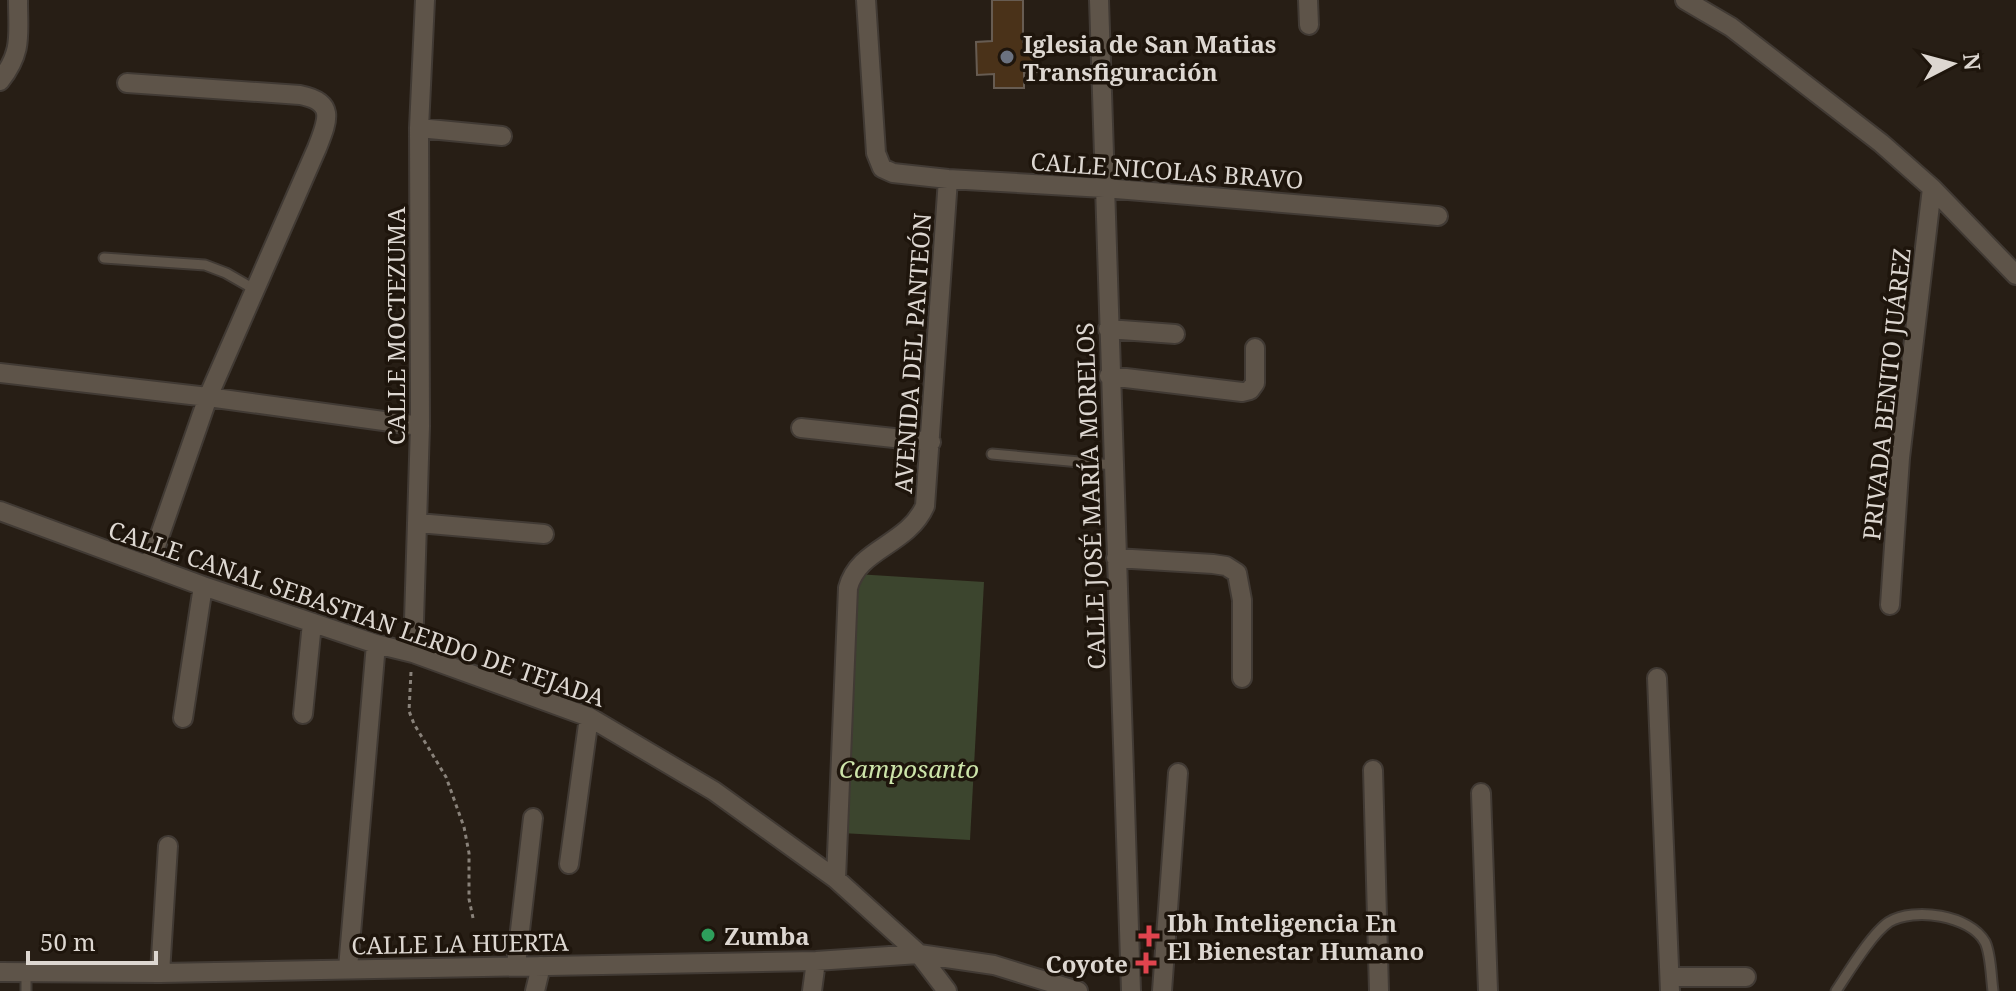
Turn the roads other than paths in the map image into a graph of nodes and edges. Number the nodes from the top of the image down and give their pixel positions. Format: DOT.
graph roads {
  1 [pos="18,0"];
  2 [pos="425,0"];
  3 [pos="866,0"];
  4 [pos="1099,0"];
  5 [pos="1308,0"];
  6 [pos="1685,0"];
  7 [pos="1309,25"];
  8 [pos="0,81"];
  9 [pos="127,83"];
  10 [pos="419,128"];
  11 [pos="502,136"];
  12 [pos="948,179"];
  13 [pos="1104,188"];
  14 [pos="1932,188"];
  15 [pos="1438,216"];
  16 [pos="104,258"];
  17 [pos="2016,275"];
  18 [pos="254,289"];
  19 [pos="1108,329"];
  20 [pos="1175,334"];
  21 [pos="1255,348"];
  22 [pos="0,373"];
  23 [pos="1109,376"];
  24 [pos="208,397"];
  25 [pos="420,426"];
  26 [pos="801,428"];
  27 [pos="931,442"];
  28 [pos="992,454"];
  29 [pos="1113,465"];
  30 [pos="0,511"];
  31 [pos="418,523"];
  32 [pos="544,534"];
  33 [pos="1116,558"];
  34 [pos="149,566"];
  35 [pos="203,586"];
  36 [pos="1890,605"];
  37 [pos="312,623"];
  38 [pos="376,644"];
  39 [pos="413,653"];
  40 [pos="1242,678"];
  41 [pos="1657,678"];
  42 [pos="303,714"];
  43 [pos="589,717"];
  44 [pos="183,718"];
  45 [pos="1373,770"];
  46 [pos="1178,773"];
  47 [pos="1481,793"];
  48 [pos="533,818"];
  49 [pos="168,846"];
  50 [pos="569,864"];
  51 [pos="836,879"];
  52 [pos="919,954"];
  53 [pos="816,961"];
  54 [pos="516,965"];
  55 [pos="541,966"];
  56 [pos="348,968"];
  57 [pos="0,972"];
  58 [pos="160,973"];
  59 [pos="1746,977"];
  60 [pos="26,982"];
  61 [pos="1670,984"];
  62 [pos="535,991"];
  63 [pos="812,991"];
  64 [pos="946,991"];
  65 [pos="1078,991"];
  66 [pos="1131,991"];
  67 [pos="1162,991"];
  68 [pos="1379,991"];
  69 [pos="1488,991"];
  70 [pos="1836,991"];
  71 [pos="1993,991"];
  1 -- 8 [label="street"];
  2 -- 10 [label="street, CALLE MOCTEZUMA"];
  3 -- 12 [label="street, CALLE NICOLAS BRAVO"];
  4 -- 13 [label="street, CALLE JOSÉ MARÍA MORELOS"];
  5 -- 7 [label="street"];
  6 -- 14 [label="street"];
  9 -- 18 [label="street"];
  10 -- 11 [label="street"];
  10 -- 25 [label="street, CALLE MOCTEZUMA"];
  12 -- 13 [label="street, CALLE NICOLAS BRAVO"];
  12 -- 27 [label="street, AVENIDA DEL PANTEÓN"];
  13 -- 15 [label="street, CALLE NICOLAS BRAVO"];
  13 -- 19 [label="street, CALLE JOSÉ MARÍA MORELOS"];
  14 -- 17 [label="street"];
  14 -- 36 [label="street, PRIVADA BENITO JUÁREZ"];
  16 -- 18 [label="lane"];
  18 -- 24 [label="street"];
  19 -- 20 [label="street"];
  19 -- 23 [label="street, CALLE JOSÉ MARÍA MORELOS"];
  21 -- 23 [label="street"];
  22 -- 24 [label="street"];
  23 -- 29 [label="street, CALLE JOSÉ MARÍA MORELOS"];
  24 -- 25 [label="street"];
  24 -- 34 [label="street"];
  25 -- 31 [label="street, CALLE MOCTEZUMA"];
  26 -- 27 [label="street"];
  27 -- 51 [label="street, AVENIDA DEL PANTEÓN"];
  28 -- 29 [label="lane"];
  29 -- 33 [label="street, CALLE JOSÉ MARÍA MORELOS"];
  30 -- 34 [label="street, CALLE CANAL SEBASTIAN LERDO DE TEJADA"];
  31 -- 32 [label="street"];
  31 -- 39 [label="street, CALLE MOCTEZUMA"];
  33 -- 40 [label="street"];
  33 -- 66 [label="street, CALLE JOSÉ MARÍA MORELOS"];
  34 -- 35 [label="street, CALLE CANAL SEBASTIAN LERDO DE TEJADA"];
  35 -- 37 [label="street, CALLE CANAL SEBASTIAN LERDO DE TEJADA"];
  35 -- 44 [label="street"];
  37 -- 38 [label="street, CALLE CANAL SEBASTIAN LERDO DE TEJADA"];
  37 -- 42 [label="street"];
  38 -- 39 [label="street, CALLE CANAL SEBASTIAN LERDO DE TEJADA"];
  38 -- 56 [label="street"];
  39 -- 43 [label="street, CALLE CANAL SEBASTIAN LERDO DE TEJADA"];
  41 -- 61 [label="street"];
  43 -- 50 [label="street"];
  43 -- 51 [label="street, CALLE CANAL SEBASTIAN LERDO DE TEJADA"];
  45 -- 68 [label="street"];
  46 -- 67 [label="street"];
  47 -- 69 [label="street"];
  48 -- 54 [label="street"];
  49 -- 58 [label="street"];
  51 -- 52 [label="street, CALLE CANAL SEBASTIAN LERDO DE TEJADA"];
  52 -- 53 [label="street, CALLE LA HUERTA"];
  52 -- 64 [label="street, CALLE CANAL SEBASTIAN LERDO DE TEJADA"];
  52 -- 65 [label="street, CALLE LA HUERTA"];
  53 -- 55 [label="street, CALLE LA HUERTA"];
  53 -- 63 [label="street"];
  54 -- 55 [label="street, CALLE LA HUERTA"];
  54 -- 56 [label="street, CALLE LA HUERTA"];
  55 -- 62 [label="street"];
  56 -- 58 [label="street, CALLE LA HUERTA"];
  57 -- 60 [label="street, CALLE LA HUERTA"];
  58 -- 60 [label="street, CALLE LA HUERTA"];
  59 -- 61 [label="street"];
  70 -- 71 [label="lane"];
}
